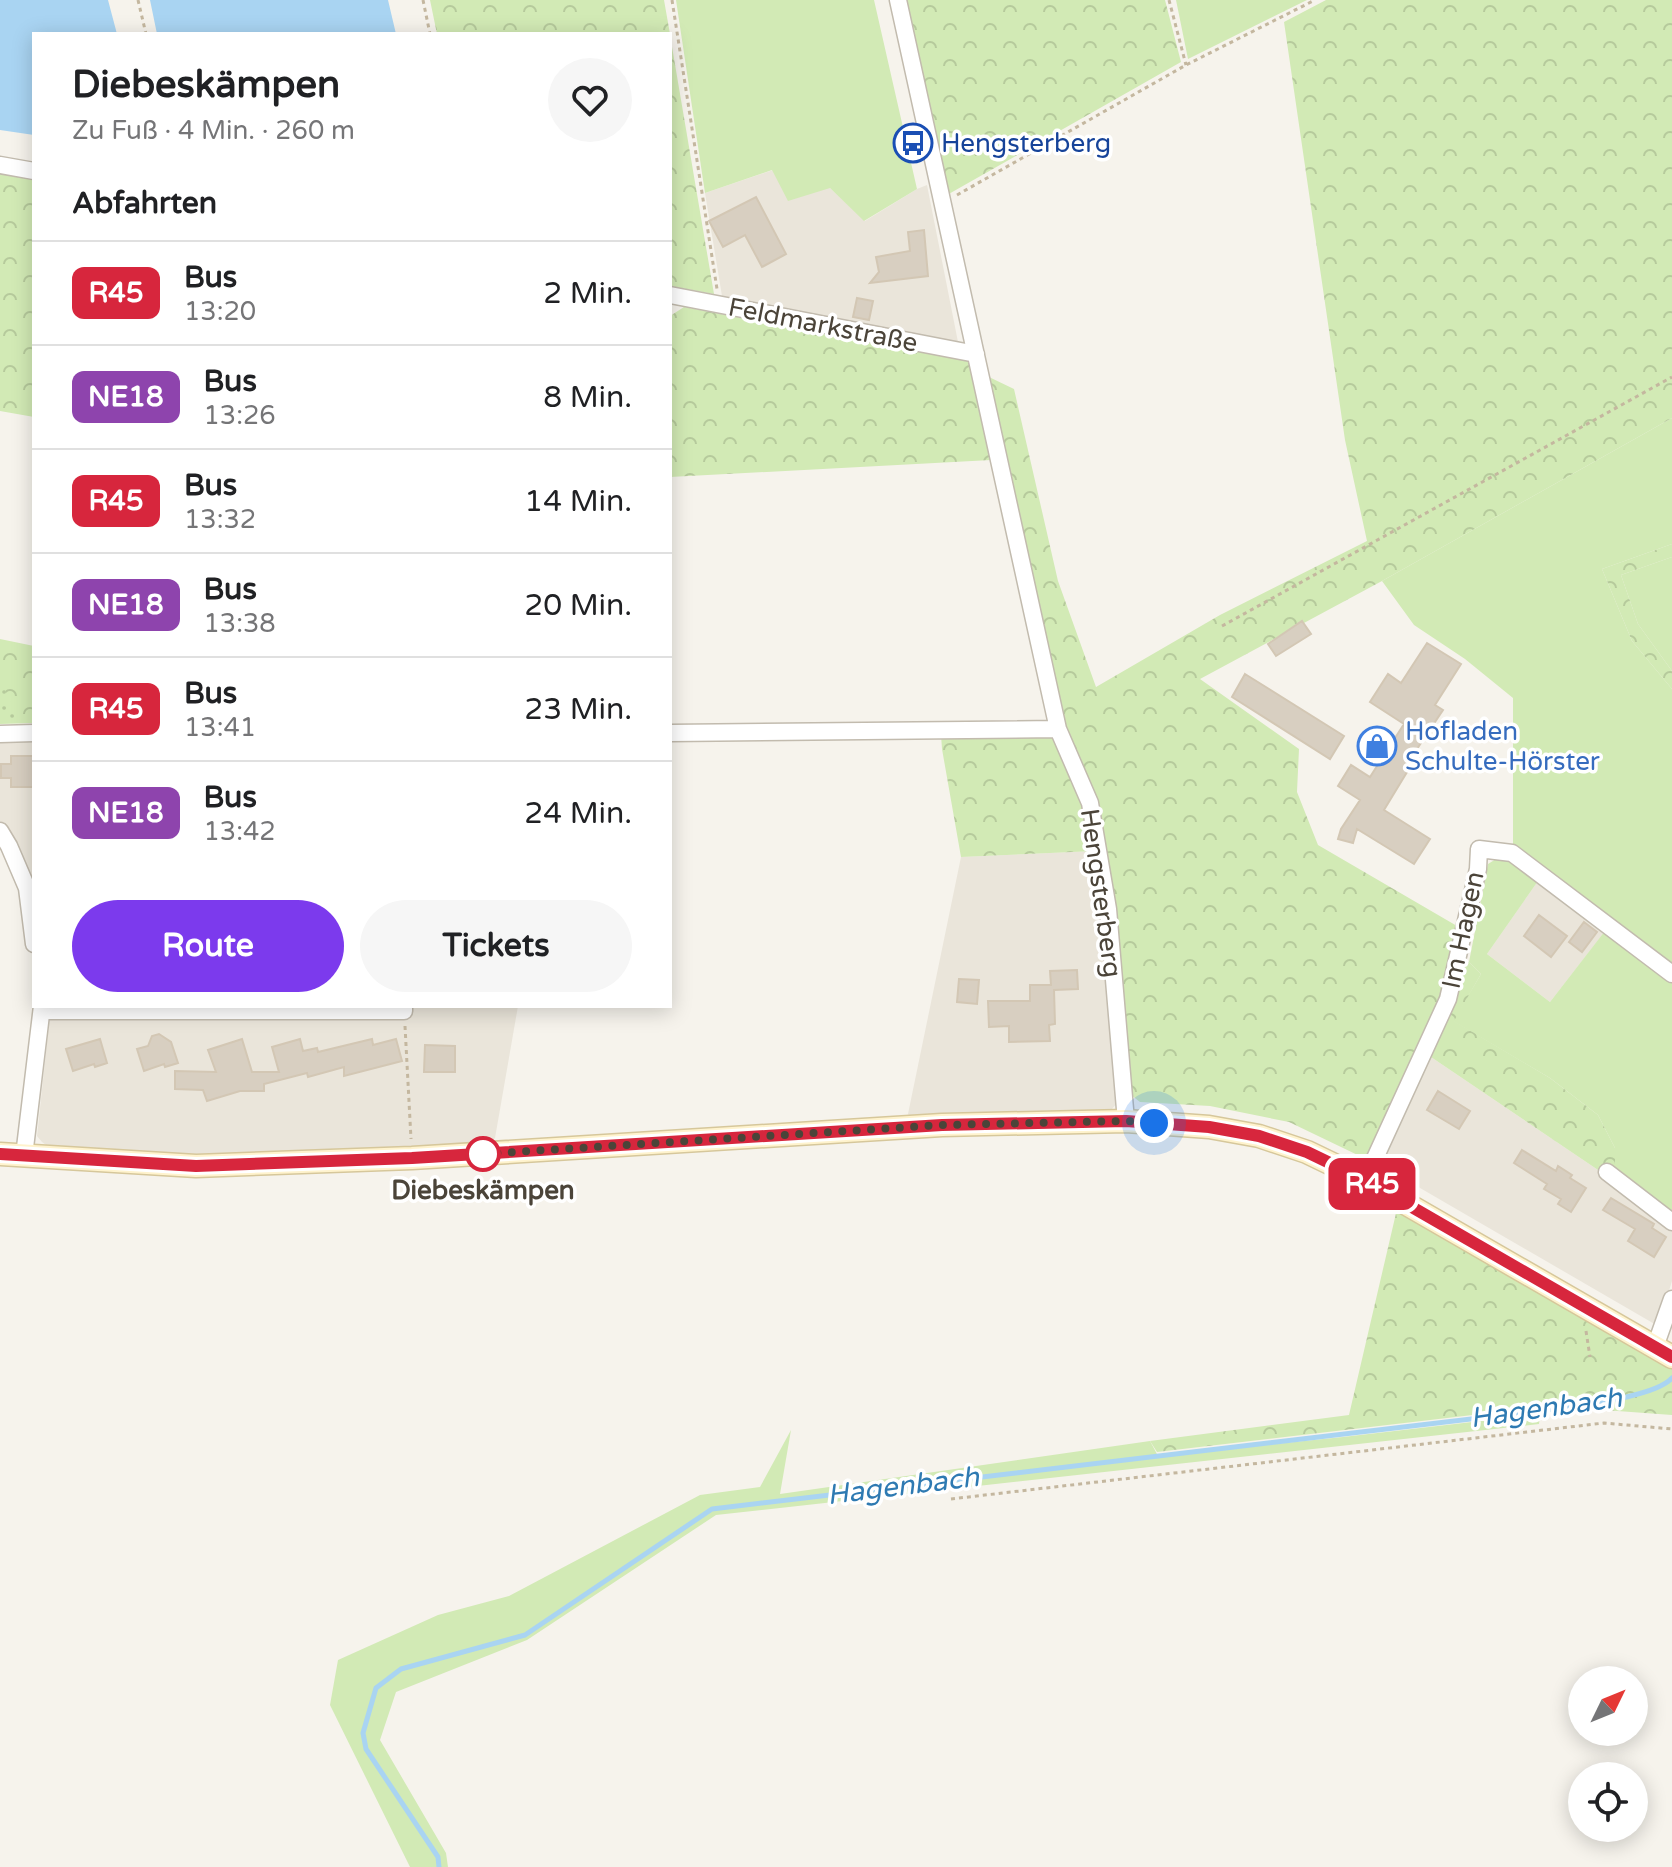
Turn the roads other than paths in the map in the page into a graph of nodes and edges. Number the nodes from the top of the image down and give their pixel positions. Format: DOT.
graph roads {
  1 [pos="898,0"];
  2 [pos="0,165"];
  3 [pos="32,171"];
  4 [pos="672,295"];
  5 [pos="976,354"];
  6 [pos="1058,729"];
  7 [pos="32,733"];
  8 [pos="672,733"];
  9 [pos="0,734"];
  10 [pos="0,831"];
  11 [pos="32,928"];
  12 [pos="1672,974"];
  13 [pos="43,1008"];
  14 [pos="404,1008"];
  15 [pos="1126,1121"];
  16 [pos="0,1154"];
  17 [pos="24,1156"];
  18 [pos="1607,1172"];
  19 [pos="1365,1180"];
  20 [pos="1672,1222"];
  21 [pos="1672,1299"];
  22 [pos="1664,1352"];
  1 -- 5 [label="street, Hengsterberg"];
  2 -- 3 [label="street"];
  4 -- 5 [label="street, Feldmarkstraße"];
  5 -- 6 [label="street, Hengsterberg"];
  6 -- 8 [label="street"];
  6 -- 15 [label="street, Hengsterberg"];
  7 -- 9 [label="street"];
  10 -- 11 [label="street"];
  12 -- 19 [label="street, Im Hagen"];
  13 -- 14 [label="street"];
  13 -- 17 [label="street"];
  15 -- 17 [label="main road"];
  15 -- 19 [label="main road"];
  16 -- 17 [label="main road"];
  18 -- 20 [label="street"];
  19 -- 22 [label="main road"];
  21 -- 22 [label="street"];
}
